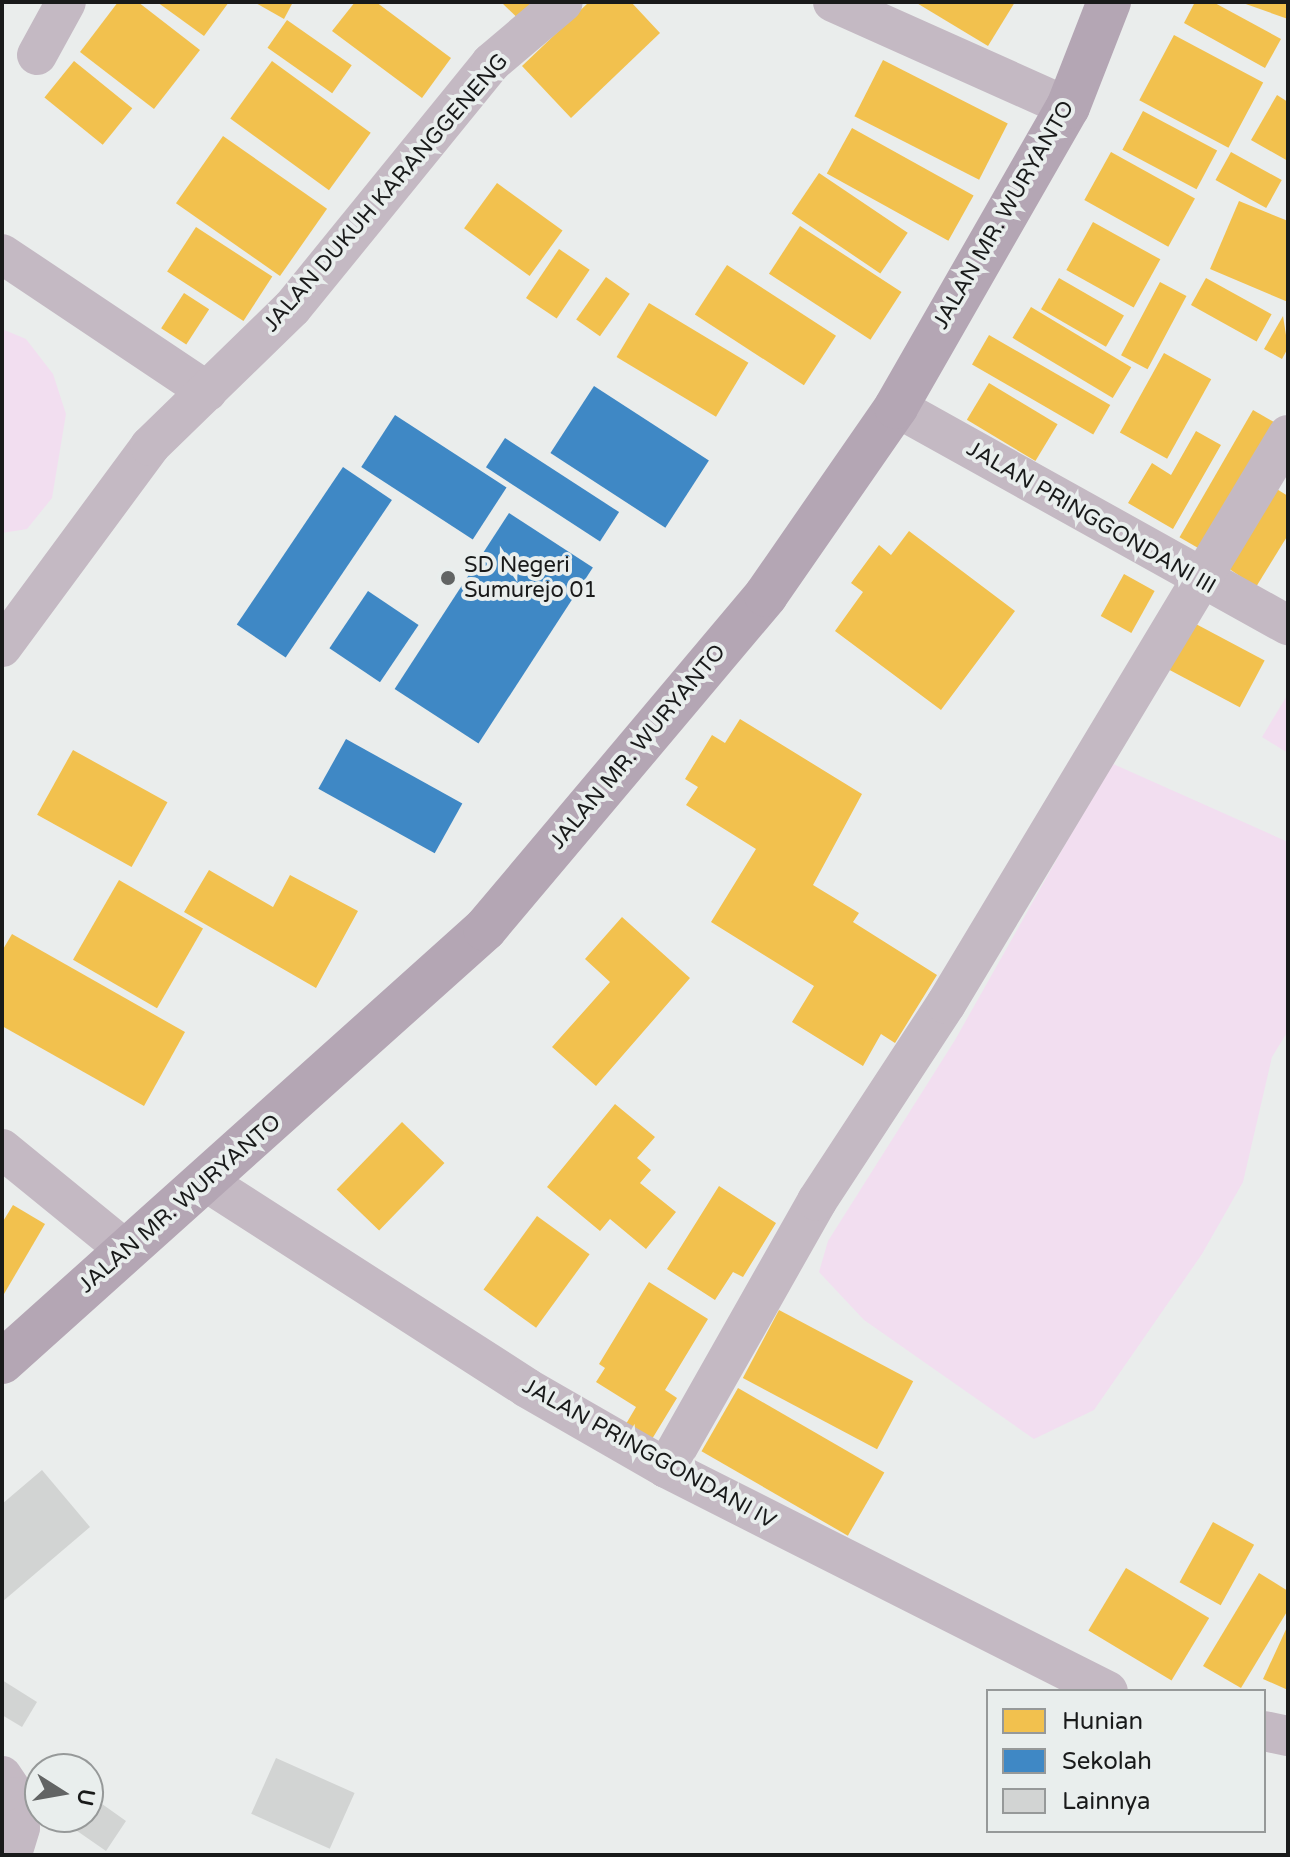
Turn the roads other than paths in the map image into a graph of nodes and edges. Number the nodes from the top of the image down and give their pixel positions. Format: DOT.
graph roads {
  1 [pos="66,2"];
  2 [pos="563,2"];
  3 [pos="833,2"];
  4 [pos="1109,2"];
  5 [pos="37,55"];
  6 [pos="1068,107"];
  7 [pos="2,254"];
  8 [pos="207,391"];
  9 [pos="896,407"];
  10 [pos="1288,435"];
  11 [pos="1202,582"];
  12 [pos="1288,625"];
  13 [pos="2,647"];
  14 [pos="2,1149"];
  15 [pos="208,1183"];
  16 [pos="126,1250"];
  17 [pos="2,1362"];
  18 [pos="666,1468"];
  19 [pos="1104,1689"];
  20 [pos="1266,1731"];
  21 [pos="1288,1736"];
  22 [pos="2,1776"];
  23 [pos="12,1855"];
  1 -- 5 [label="street"];
  2 -- 8 [label="street, JALAN DUKUH KARANGGENENG"];
  3 -- 6 [label="street"];
  4 -- 6 [label="main road, JALAN MR. WURYANTO"];
  6 -- 9 [label="main road, JALAN MR. WURYANTO"];
  7 -- 8 [label="street"];
  8 -- 13 [label="street, JALAN DUKUH KARANGGENENG"];
  9 -- 11 [label="street, JALAN PRINGGONDANI III"];
  9 -- 15 [label="main road, JALAN MR. WURYANTO"];
  10 -- 11 [label="street"];
  11 -- 12 [label="street, JALAN PRINGGONDANI III"];
  11 -- 18 [label="street"];
  14 -- 16 [label="street"];
  15 -- 16 [label="main road, JALAN MR. WURYANTO"];
  15 -- 18 [label="street, JALAN PRINGGONDANI IV"];
  16 -- 17 [label="main road, JALAN MR. WURYANTO"];
  18 -- 19 [label="street, JALAN PRINGGONDANI IV"];
  20 -- 21 [label="street"];
  22 -- 23 [label="street"];
}
